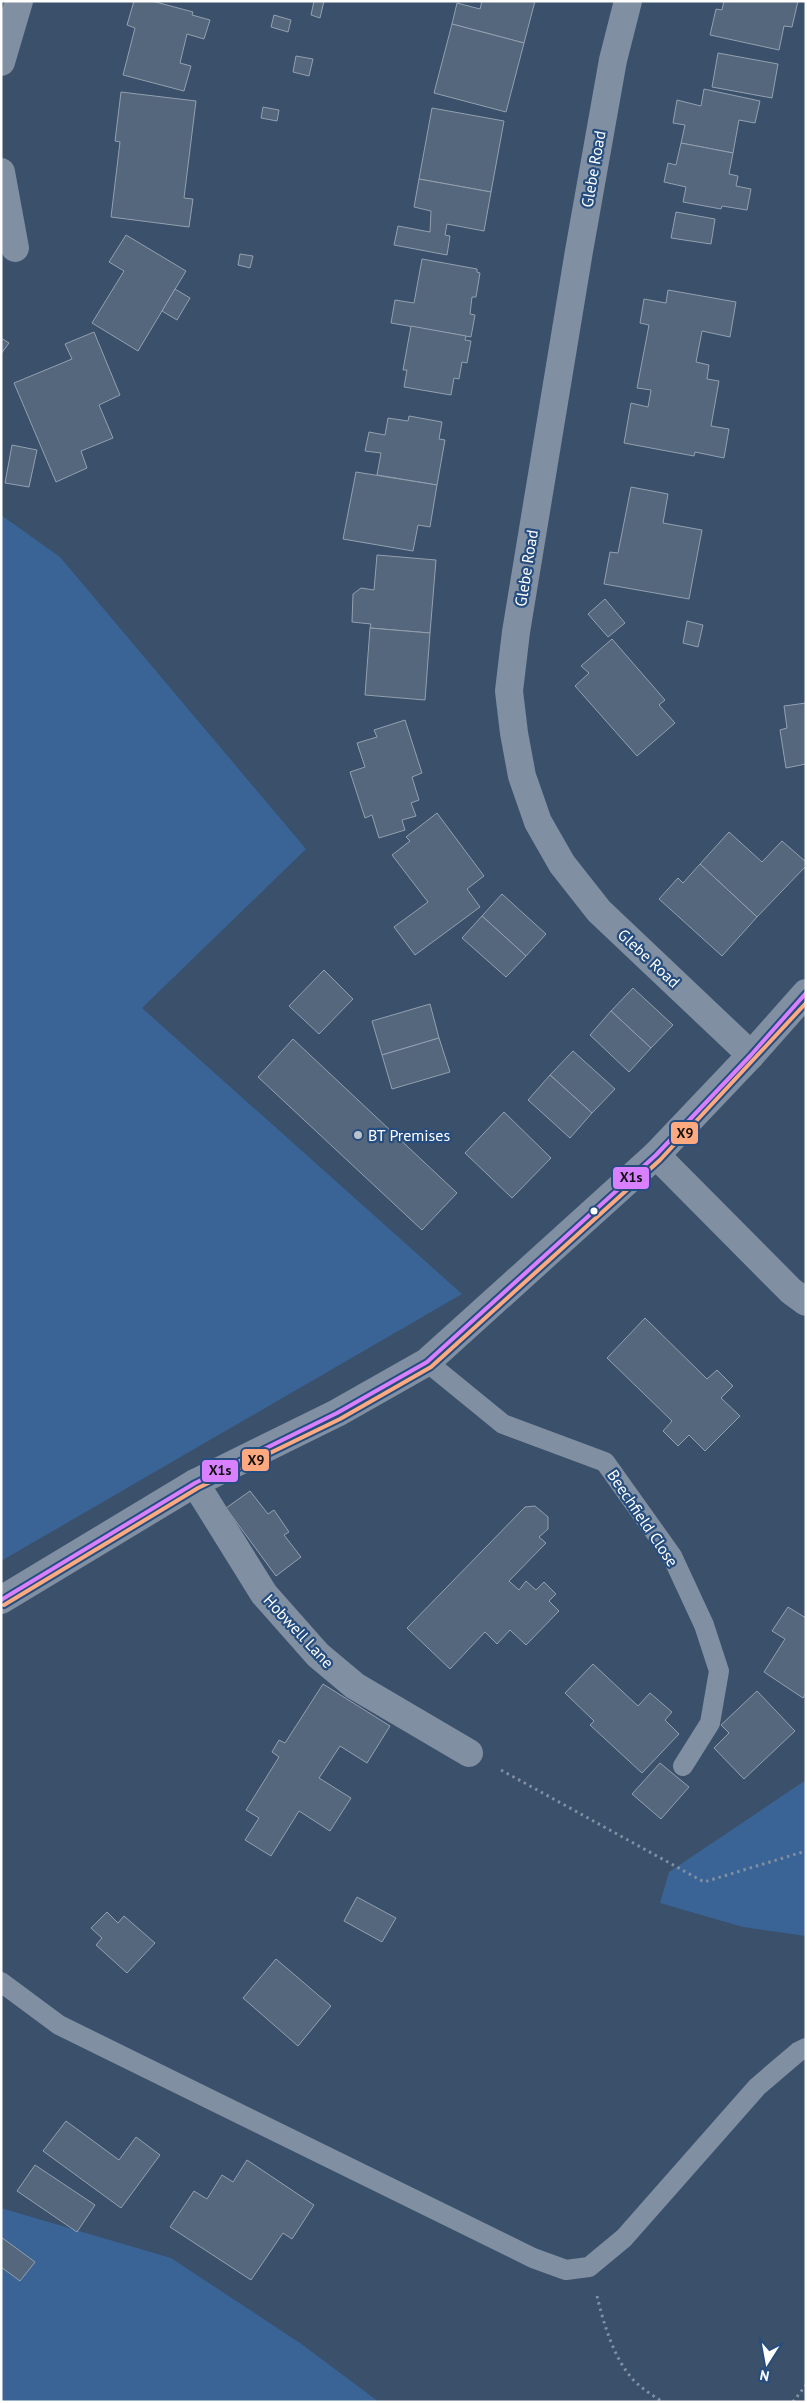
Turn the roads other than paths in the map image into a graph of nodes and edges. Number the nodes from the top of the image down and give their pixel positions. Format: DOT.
graph roads {
  1 [pos="19,1"];
  2 [pos="628,1"];
  3 [pos="1,62"];
  4 [pos="1,172"];
  5 [pos="15,248"];
  6 [pos="806,993"];
  7 [pos="751,1055"];
  8 [pos="656,1155"];
  9 [pos="806,1302"];
  10 [pos="426,1362"];
  11 [pos="195,1483"];
  12 [pos="1,1600"];
  13 [pos="469,1753"];
  14 [pos="683,1766"];
  15 [pos="1,1982"];
  16 [pos="806,2048"];
  1 -- 3 [label="street"];
  2 -- 7 [label="street, Glebe Road"];
  4 -- 5 [label="street"];
  6 -- 7 [label="street"];
  7 -- 8 [label="street"];
  8 -- 9 [label="street"];
  8 -- 10 [label="street"];
  10 -- 11 [label="street"];
  10 -- 14 [label="lane, Beechfield Close"];
  11 -- 12 [label="street"];
  11 -- 13 [label="street, Hobwell Lane"];
  15 -- 16 [label="lane"];
}
